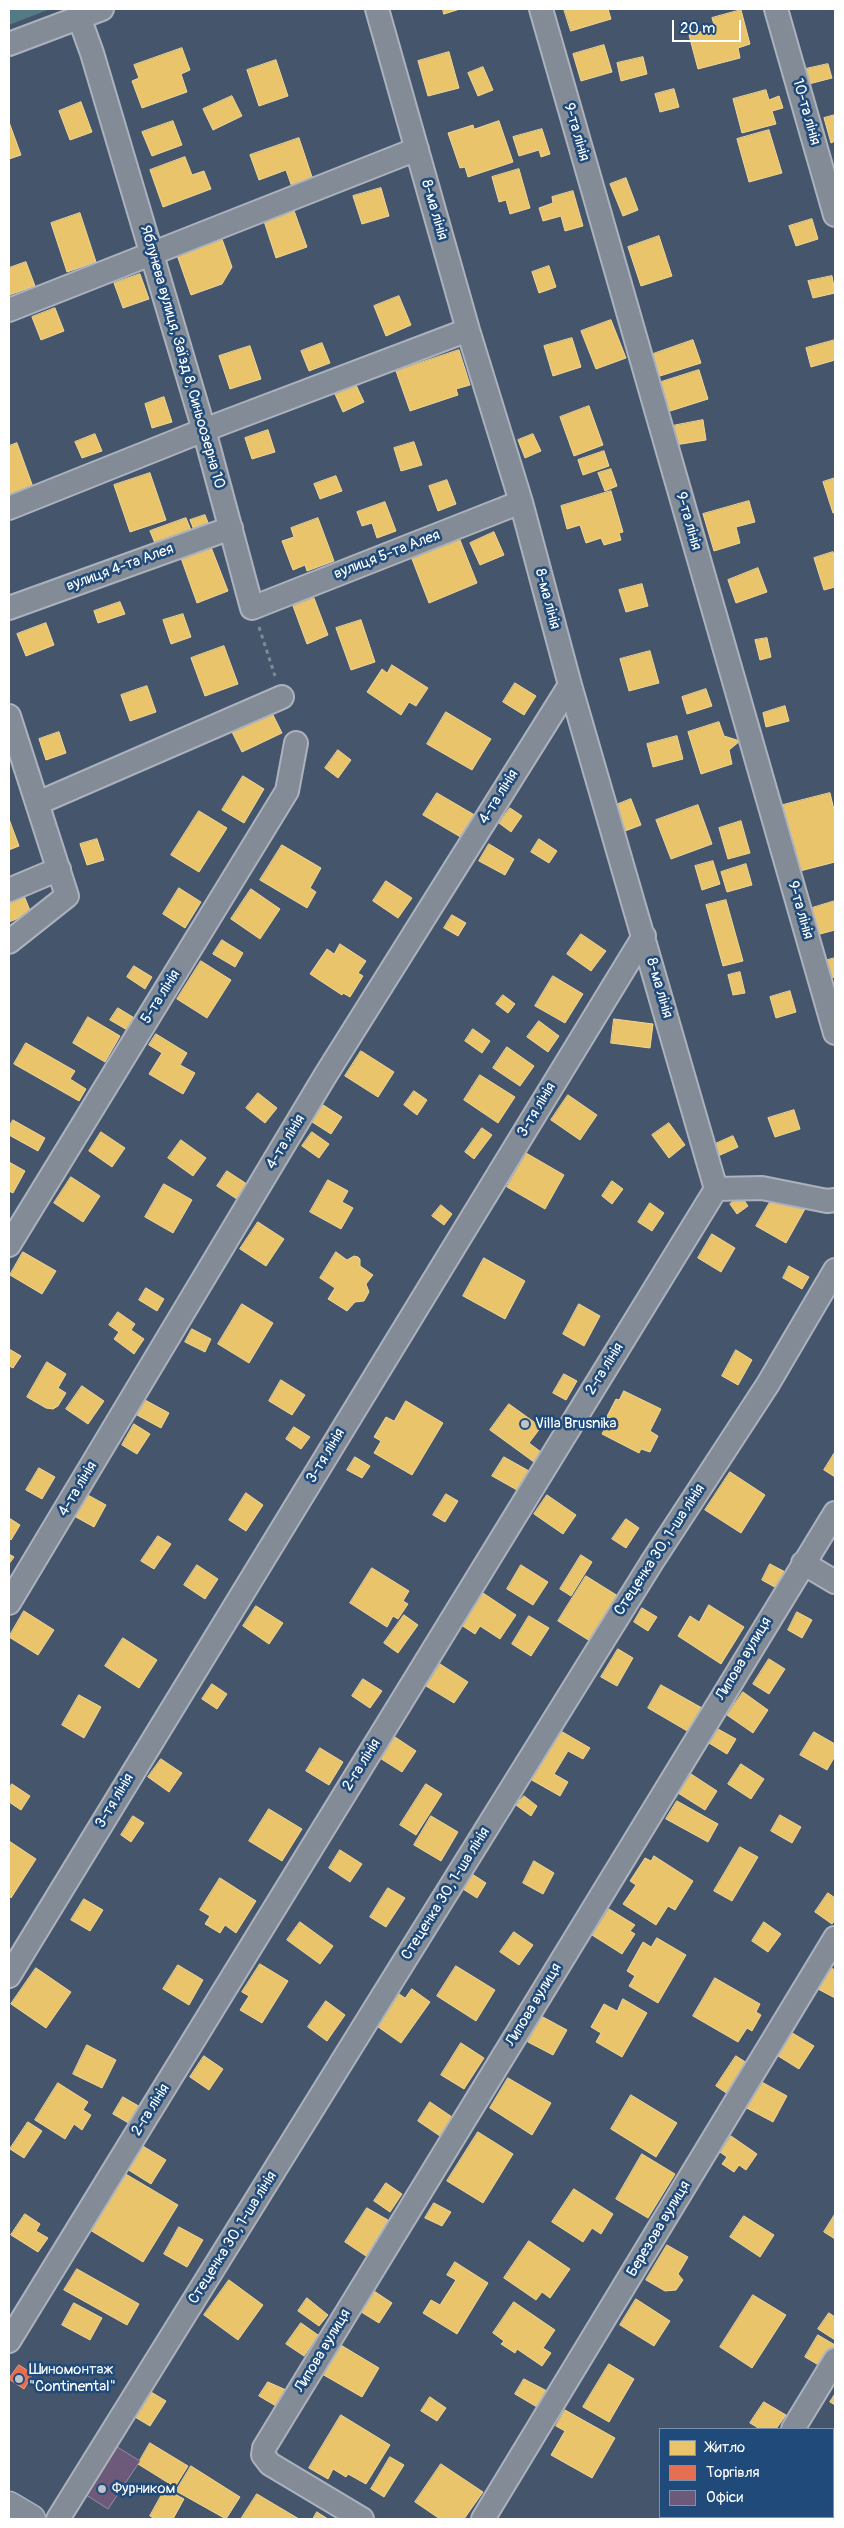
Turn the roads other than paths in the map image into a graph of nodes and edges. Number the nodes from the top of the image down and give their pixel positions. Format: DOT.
graph roads {
  1 [pos="102,9"];
  2 [pos="377,9"];
  3 [pos="541,9"];
  4 [pos="776,9"];
  5 [pos="79,17"];
  6 [pos="9,44"];
  7 [pos="417,149"];
  8 [pos="835,215"];
  9 [pos="152,254"];
  10 [pos="9,310"];
  11 [pos="468,330"];
  12 [pos="204,430"];
  13 [pos="521,502"];
  14 [pos="9,508"];
  15 [pos="232,528"];
  16 [pos="9,608"];
  17 [pos="252,608"];
  18 [pos="570,684"];
  19 [pos="282,697"];
  20 [pos="9,716"];
  21 [pos="296,743"];
  22 [pos="38,803"];
  23 [pos="59,869"];
  24 [pos="9,890"];
  25 [pos="644,936"];
  26 [pos="9,942"];
  27 [pos="835,1033"];
  28 [pos="716,1189"];
  29 [pos="835,1200"];
  30 [pos="9,1245"];
  31 [pos="835,1270"];
  32 [pos="835,1513"];
  33 [pos="803,1563"];
  34 [pos="835,1582"];
  35 [pos="9,1603"];
  36 [pos="835,1938"];
  37 [pos="9,1976"];
  38 [pos="9,2341"];
  39 [pos="835,2360"];
  40 [pos="794,2428"];
  41 [pos="9,2506"];
  42 [pos="31,2519"];
  43 [pos="58,2519"];
  44 [pos="362,2519"];
  45 [pos="483,2519"];
  1 -- 5 [label="street"];
  2 -- 7 [label="street, 8-ма лінія"];
  3 -- 27 [label="street, 9-та лінія"];
  4 -- 8 [label="street, 10-та лінія"];
  5 -- 6 [label="street"];
  5 -- 9 [label="street, Яблунева вулиця, Заїзд 8, Синьоозерна 10"];
  7 -- 9 [label="street"];
  7 -- 11 [label="street, 8-ма лінія"];
  9 -- 10 [label="street"];
  9 -- 12 [label="street, Яблунева вулиця, Заїзд 8, Синьоозерна 10"];
  11 -- 12 [label="street"];
  11 -- 13 [label="street, 8-ма лінія"];
  12 -- 14 [label="street"];
  12 -- 15 [label="street, Яблунева вулиця, Заїзд 8, Синьоозерна 10"];
  13 -- 17 [label="street, вулиця 5-та Алея"];
  13 -- 18 [label="street, 8-ма лінія"];
  15 -- 16 [label="street, вулиця 4-та Алея"];
  15 -- 17 [label="street, Яблунева вулиця, Заїзд 8, Синьоозерна 10"];
  18 -- 25 [label="street, 8-ма лінія"];
  18 -- 35 [label="street, 4-та лінія"];
  19 -- 22 [label="street"];
  20 -- 22 [label="street"];
  21 -- 30 [label="street, 5-та лінія"];
  22 -- 23 [label="street"];
  23 -- 24 [label="street"];
  23 -- 26 [label="street"];
  25 -- 28 [label="street, 8-ма лінія"];
  25 -- 37 [label="street, 3-тя лінія"];
  28 -- 29 [label="street"];
  28 -- 38 [label="street, 2-га лінія"];
  31 -- 43 [label="street, Стеценка 30, 1-ша лінія"];
  32 -- 33 [label="street, Липова вулиця"];
  33 -- 34 [label="street"];
  33 -- 44 [label="street, Липова вулиця"];
  36 -- 45 [label="street, Березова вулиця"];
  39 -- 40 [label="street"];
  41 -- 42 [label="main road"];
}
